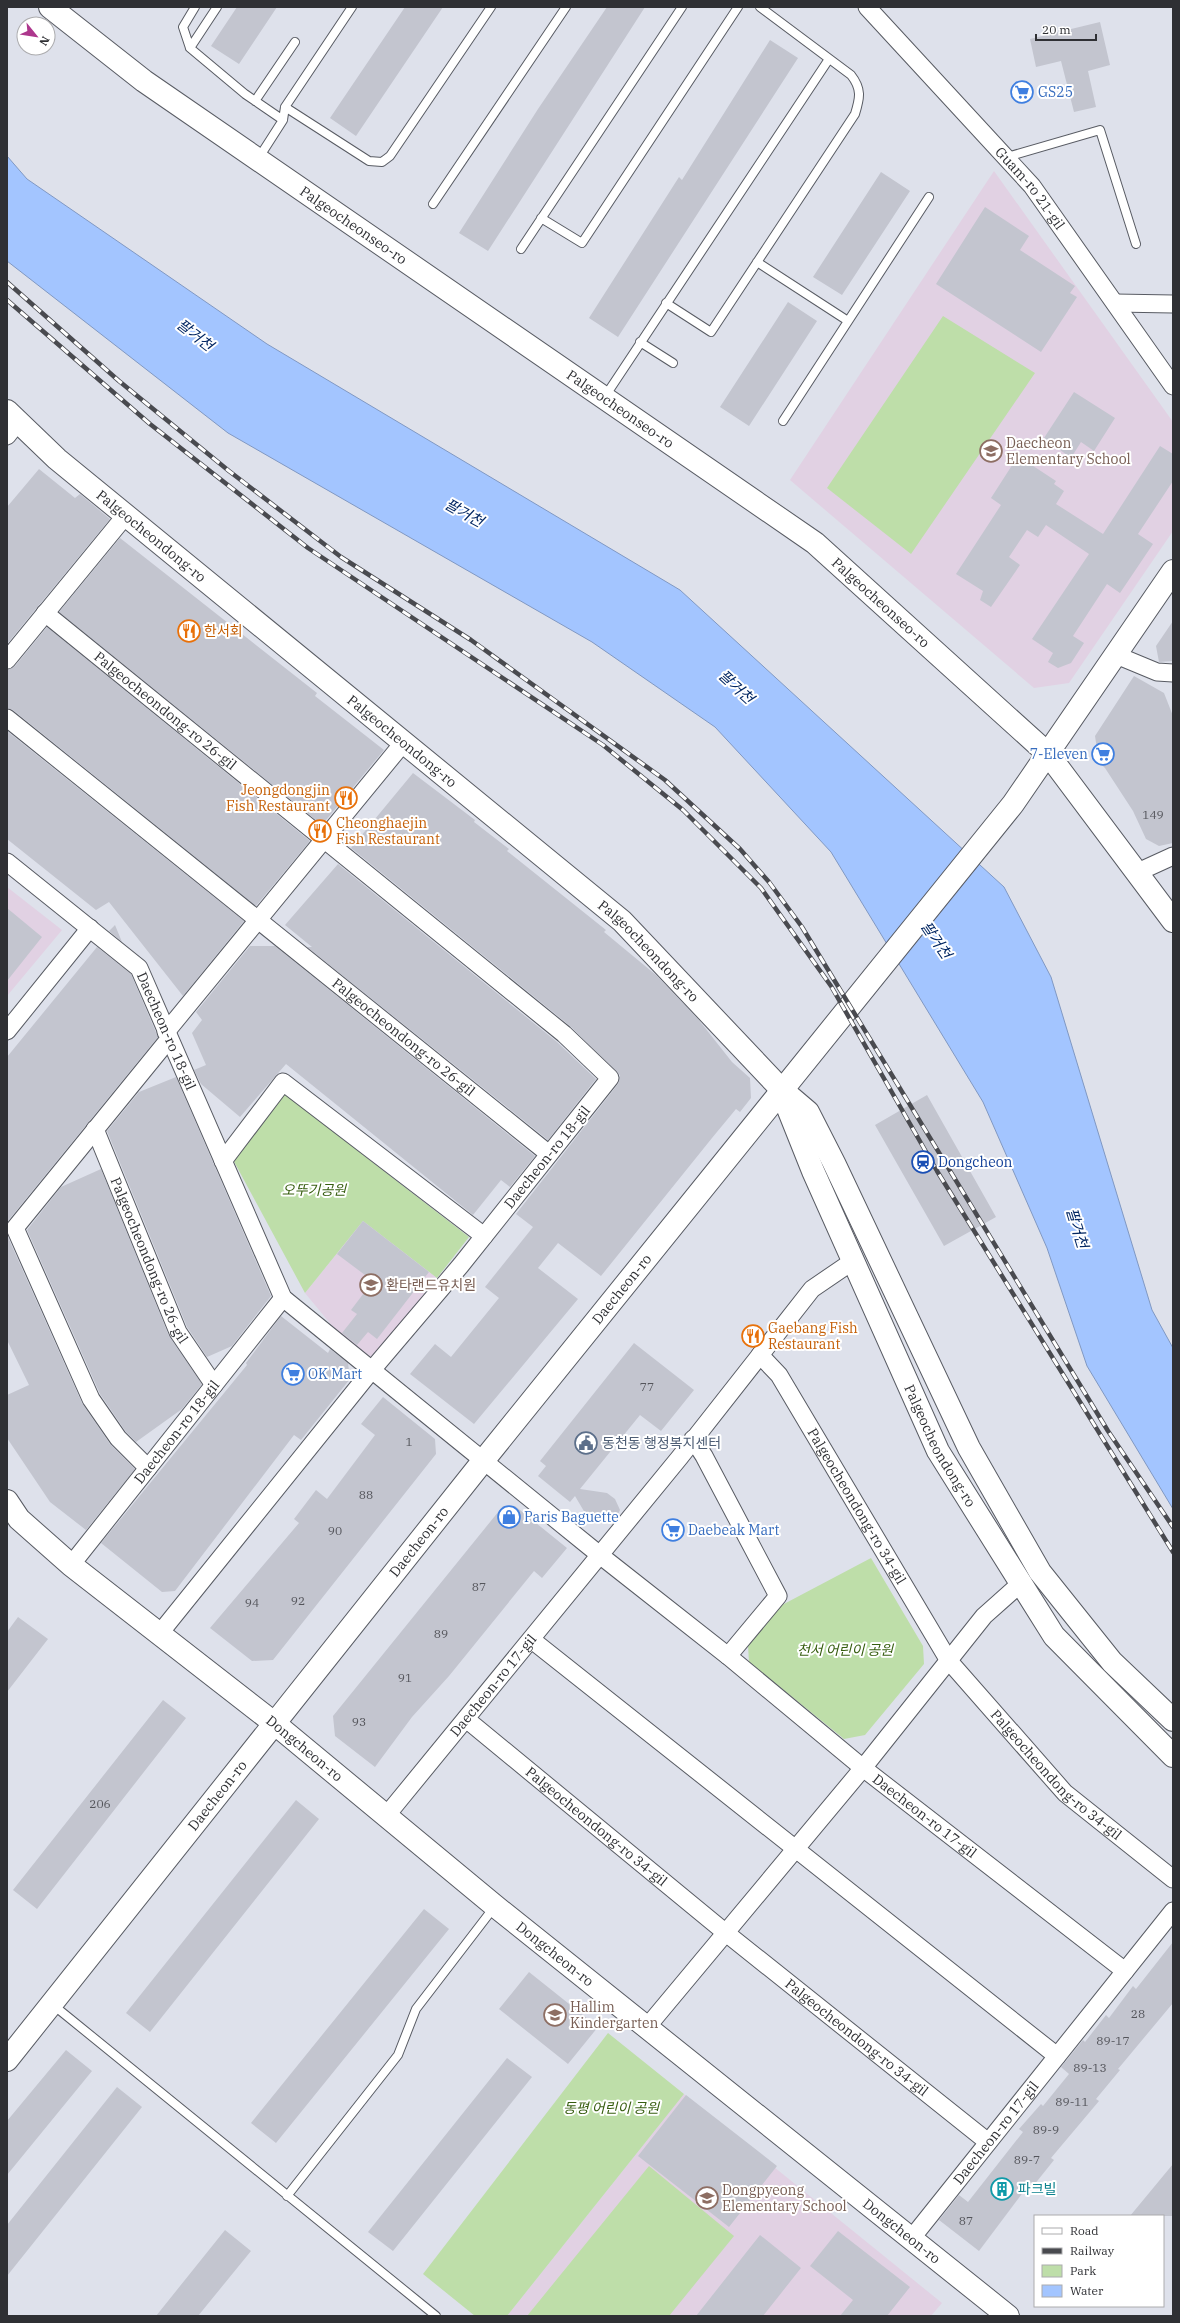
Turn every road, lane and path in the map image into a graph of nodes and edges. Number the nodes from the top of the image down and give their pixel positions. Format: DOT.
graph roads {
  1 [pos="50,7"];
  2 [pos="195,7"];
  3 [pos="217,7"];
  4 [pos="352,7"];
  5 [pos="490,7"];
  6 [pos="566,7"];
  7 [pos="682,7"];
  8 [pos="738,7"];
  9 [pos="760,7"];
  10 [pos="867,7"];
  11 [pos="295,42"];
  12 [pos="190,48"];
  13 [pos="829,59"];
  14 [pos="255,101"];
  15 [pos="285,107"];
  16 [pos="283,120"];
  17 [pos="1007,158"];
  18 [pos="258,159"];
  19 [pos="929,197"];
  20 [pos="433,204"];
  21 [pos="541,218"];
  22 [pos="1136,244"];
  23 [pos="521,249"];
  24 [pos="757,262"];
  25 [pos="666,303"];
  26 [pos="1115,303"];
  27 [pos="1173,304"];
  28 [pos="848,321"];
  29 [pos="640,342"];
  30 [pos="673,363"];
  31 [pos="1173,386"];
  32 [pos="604,398"];
  33 [pos="783,421"];
  34 [pos="11,423"];
  35 [pos="126,514"];
  36 [pos="1173,571"];
  37 [pos="45,613"];
  38 [pos="1116,655"];
  39 [pos="7,660"];
  40 [pos="1173,673"];
  41 [pos="7,718"];
  42 [pos="404,742"];
  43 [pos="1048,754"];
  44 [pos="324,838"];
  45 [pos="1173,856"];
  46 [pos="7,862"];
  47 [pos="1138,872"];
  48 [pos="259,919"];
  49 [pos="1173,921"];
  50 [pos="90,928"];
  51 [pos="7,1031"];
  52 [pos="167,1035"];
  53 [pos="610,1078"];
  54 [pos="781,1089"];
  55 [pos="95,1129"];
  56 [pos="549,1154"];
  57 [pos="223,1161"];
  58 [pos="484,1236"];
  59 [pos="853,1261"];
  60 [pos="283,1298"];
  61 [pos="760,1355"];
  62 [pos="372,1371"];
  63 [pos="214,1385"];
  64 [pos="693,1439"];
  65 [pos="483,1460"];
  66 [pos="148,1468"];
  67 [pos="7,1501"];
  68 [pos="601,1556"];
  69 [pos="71,1565"];
  70 [pos="1021,1583"];
  71 [pos="160,1634"];
  72 [pos="532,1640"];
  73 [pos="728,1656"];
  74 [pos="949,1661"];
  75 [pos="466,1719"];
  76 [pos="1173,1720"];
  77 [pos="274,1724"];
  78 [pos="1173,1756"];
  79 [pos="863,1768"];
  80 [pos="386,1816"];
  81 [pos="796,1848"];
  82 [pos="1173,1880"];
  83 [pos="496,1906"];
  84 [pos="1173,1911"];
  85 [pos="726,1933"];
  86 [pos="1125,1971"];
  87 [pos="51,2004"];
  88 [pos="648,2027"];
  89 [pos="1057,2056"];
  90 [pos="7,2060"];
  91 [pos="988,2142"];
  92 [pos="287,2196"];
  93 [pos="911,2239"];
  94 [pos="436,2316"];
  95 [pos="1008,2316"];
  1 -- 18 [label="main road, Palgeocheonseo-ro"];
  2 -- 12 [label="lane"];
  3 -- 12 [label="lane"];
  4 -- 15 [label="lane"];
  5 -- 15 [label="lane"];
  6 -- 20 [label="lane"];
  7 -- 21 [label="lane"];
  8 -- 21 [label="lane"];
  9 -- 13 [label="lane"];
  10 -- 17 [label="street, Guam-ro 21-gil"];
  11 -- 14 [label="lane"];
  12 -- 14 [label="lane"];
  13 -- 24 [label="lane"];
  13 -- 25 [label="lane"];
  14 -- 16 [label="lane"];
  15 -- 16 [label="lane"];
  16 -- 18 [label="lane"];
  17 -- 22 [label="lane"];
  17 -- 26 [label="street, Guam-ro 21-gil"];
  18 -- 32 [label="main road, Palgeocheonseo-ro"];
  19 -- 28 [label="lane"];
  21 -- 23 [label="lane"];
  24 -- 25 [label="lane"];
  24 -- 28 [label="lane"];
  25 -- 29 [label="lane"];
  26 -- 27 [label="street"];
  26 -- 31 [label="street, Guam-ro 21-gil"];
  28 -- 33 [label="lane"];
  29 -- 30 [label="lane"];
  29 -- 32 [label="lane"];
  32 -- 43 [label="main road, Palgeocheonseo-ro"];
  34 -- 35 [label="main road, Palgeocheondong-ro"];
  35 -- 37 [label="street"];
  35 -- 42 [label="main road, Palgeocheondong-ro"];
  36 -- 38 [label="main road"];
  37 -- 39 [label="street"];
  37 -- 44 [label="street, Palgeocheondong-ro 26-gil"];
  38 -- 40 [label="street"];
  38 -- 43 [label="main road"];
  41 -- 48 [label="street, Palgeocheondong-ro 26-gil"];
  42 -- 44 [label="street"];
  42 -- 54 [label="main road, Palgeocheondong-ro"];
  43 -- 47 [label="main road, Palgeocheonseo-ro"];
  43 -- 54 [label="main road, Daecheon-ro"];
  44 -- 48 [label="street"];
  44 -- 53 [label="street, Palgeocheondong-ro 26-gil"];
  45 -- 47 [label="street"];
  46 -- 50 [label="street, Daecheon-ro 18-gil"];
  47 -- 49 [label="main road, Palgeocheonseo-ro"];
  48 -- 52 [label="street"];
  48 -- 56 [label="street, Palgeocheondong-ro 26-gil"];
  50 -- 51 [label="street"];
  50 -- 52 [label="street, Daecheon-ro 18-gil"];
  52 -- 55 [label="street"];
  52 -- 57 [label="street, Daecheon-ro 18-gil"];
  53 -- 56 [label="street, Daecheon-ro 18-gil"];
  54 -- 59 [label="main road, Palgeocheondong-ro"];
  54 -- 65 [label="main road, Daecheon-ro"];
  54 -- 76 [label="main road, Palgeocheondong-ro"];
  55 -- 63 [label="street, Palgeocheondong-ro 26-gil"];
  55 -- 66 [label="street"];
  56 -- 58 [label="street, Daecheon-ro 18-gil"];
  57 -- 58 [label="street"];
  57 -- 60 [label="street, Daecheon-ro 18-gil"];
  58 -- 62 [label="street, Daecheon-ro 18-gil"];
  59 -- 61 [label="street, Daecheon-ro 17-gil"];
  59 -- 70 [label="main road, Palgeocheondong-ro"];
  60 -- 62 [label="street, Daecheon-ro 18-gil"];
  60 -- 63 [label="street, Daecheon-ro 18-gil"];
  61 -- 64 [label="street, Daecheon-ro 17-gil"];
  61 -- 74 [label="street, Palgeocheondong-ro 34-gil"];
  62 -- 65 [label="street, Daecheon-ro 18-gil"];
  62 -- 71 [label="street"];
  63 -- 66 [label="street, Daecheon-ro 18-gil"];
  64 -- 68 [label="street, Daecheon-ro 17-gil"];
  64 -- 73 [label="street"];
  65 -- 68 [label="street, Daecheon-ro 17-gil"];
  65 -- 77 [label="main road, Daecheon-ro"];
  66 -- 69 [label="street, Daecheon-ro 18-gil"];
  67 -- 69 [label="main road, Dongcheon-ro"];
  68 -- 72 [label="street, Daecheon-ro 17-gil"];
  68 -- 73 [label="street, Daecheon-ro 17-gil"];
  69 -- 71 [label="main road, Dongcheon-ro"];
  70 -- 74 [label="street"];
  70 -- 78 [label="main road, Palgeocheondong-ro"];
  71 -- 77 [label="main road, Dongcheon-ro"];
  72 -- 75 [label="street, Daecheon-ro 17-gil"];
  72 -- 81 [label="street"];
  73 -- 79 [label="street, Daecheon-ro 17-gil"];
  74 -- 79 [label="street"];
  74 -- 82 [label="street, Palgeocheondong-ro 34-gil"];
  75 -- 80 [label="street, Daecheon-ro 17-gil"];
  75 -- 85 [label="street, Palgeocheondong-ro 34-gil"];
  77 -- 80 [label="main road, Dongcheon-ro"];
  77 -- 87 [label="main road, Daecheon-ro"];
  79 -- 81 [label="street"];
  79 -- 86 [label="street, Daecheon-ro 17-gil"];
  80 -- 83 [label="main road, Dongcheon-ro"];
  81 -- 85 [label="street"];
  81 -- 89 [label="street"];
  83 -- 88 [label="main road, Dongcheon-ro"];
  83 -- 92 [label="lane"];
  84 -- 86 [label="street, Daecheon-ro 17-gil"];
  85 -- 88 [label="street"];
  85 -- 91 [label="street, Palgeocheondong-ro 34-gil"];
  86 -- 89 [label="street, Daecheon-ro 17-gil"];
  87 -- 90 [label="main road, Daecheon-ro"];
  87 -- 92 [label="lane"];
  88 -- 93 [label="main road, Dongcheon-ro"];
  89 -- 91 [label="street, Daecheon-ro 17-gil"];
  91 -- 93 [label="street, Daecheon-ro 17-gil"];
  92 -- 94 [label="lane"];
  93 -- 95 [label="main road, Dongcheon-ro"];
}
